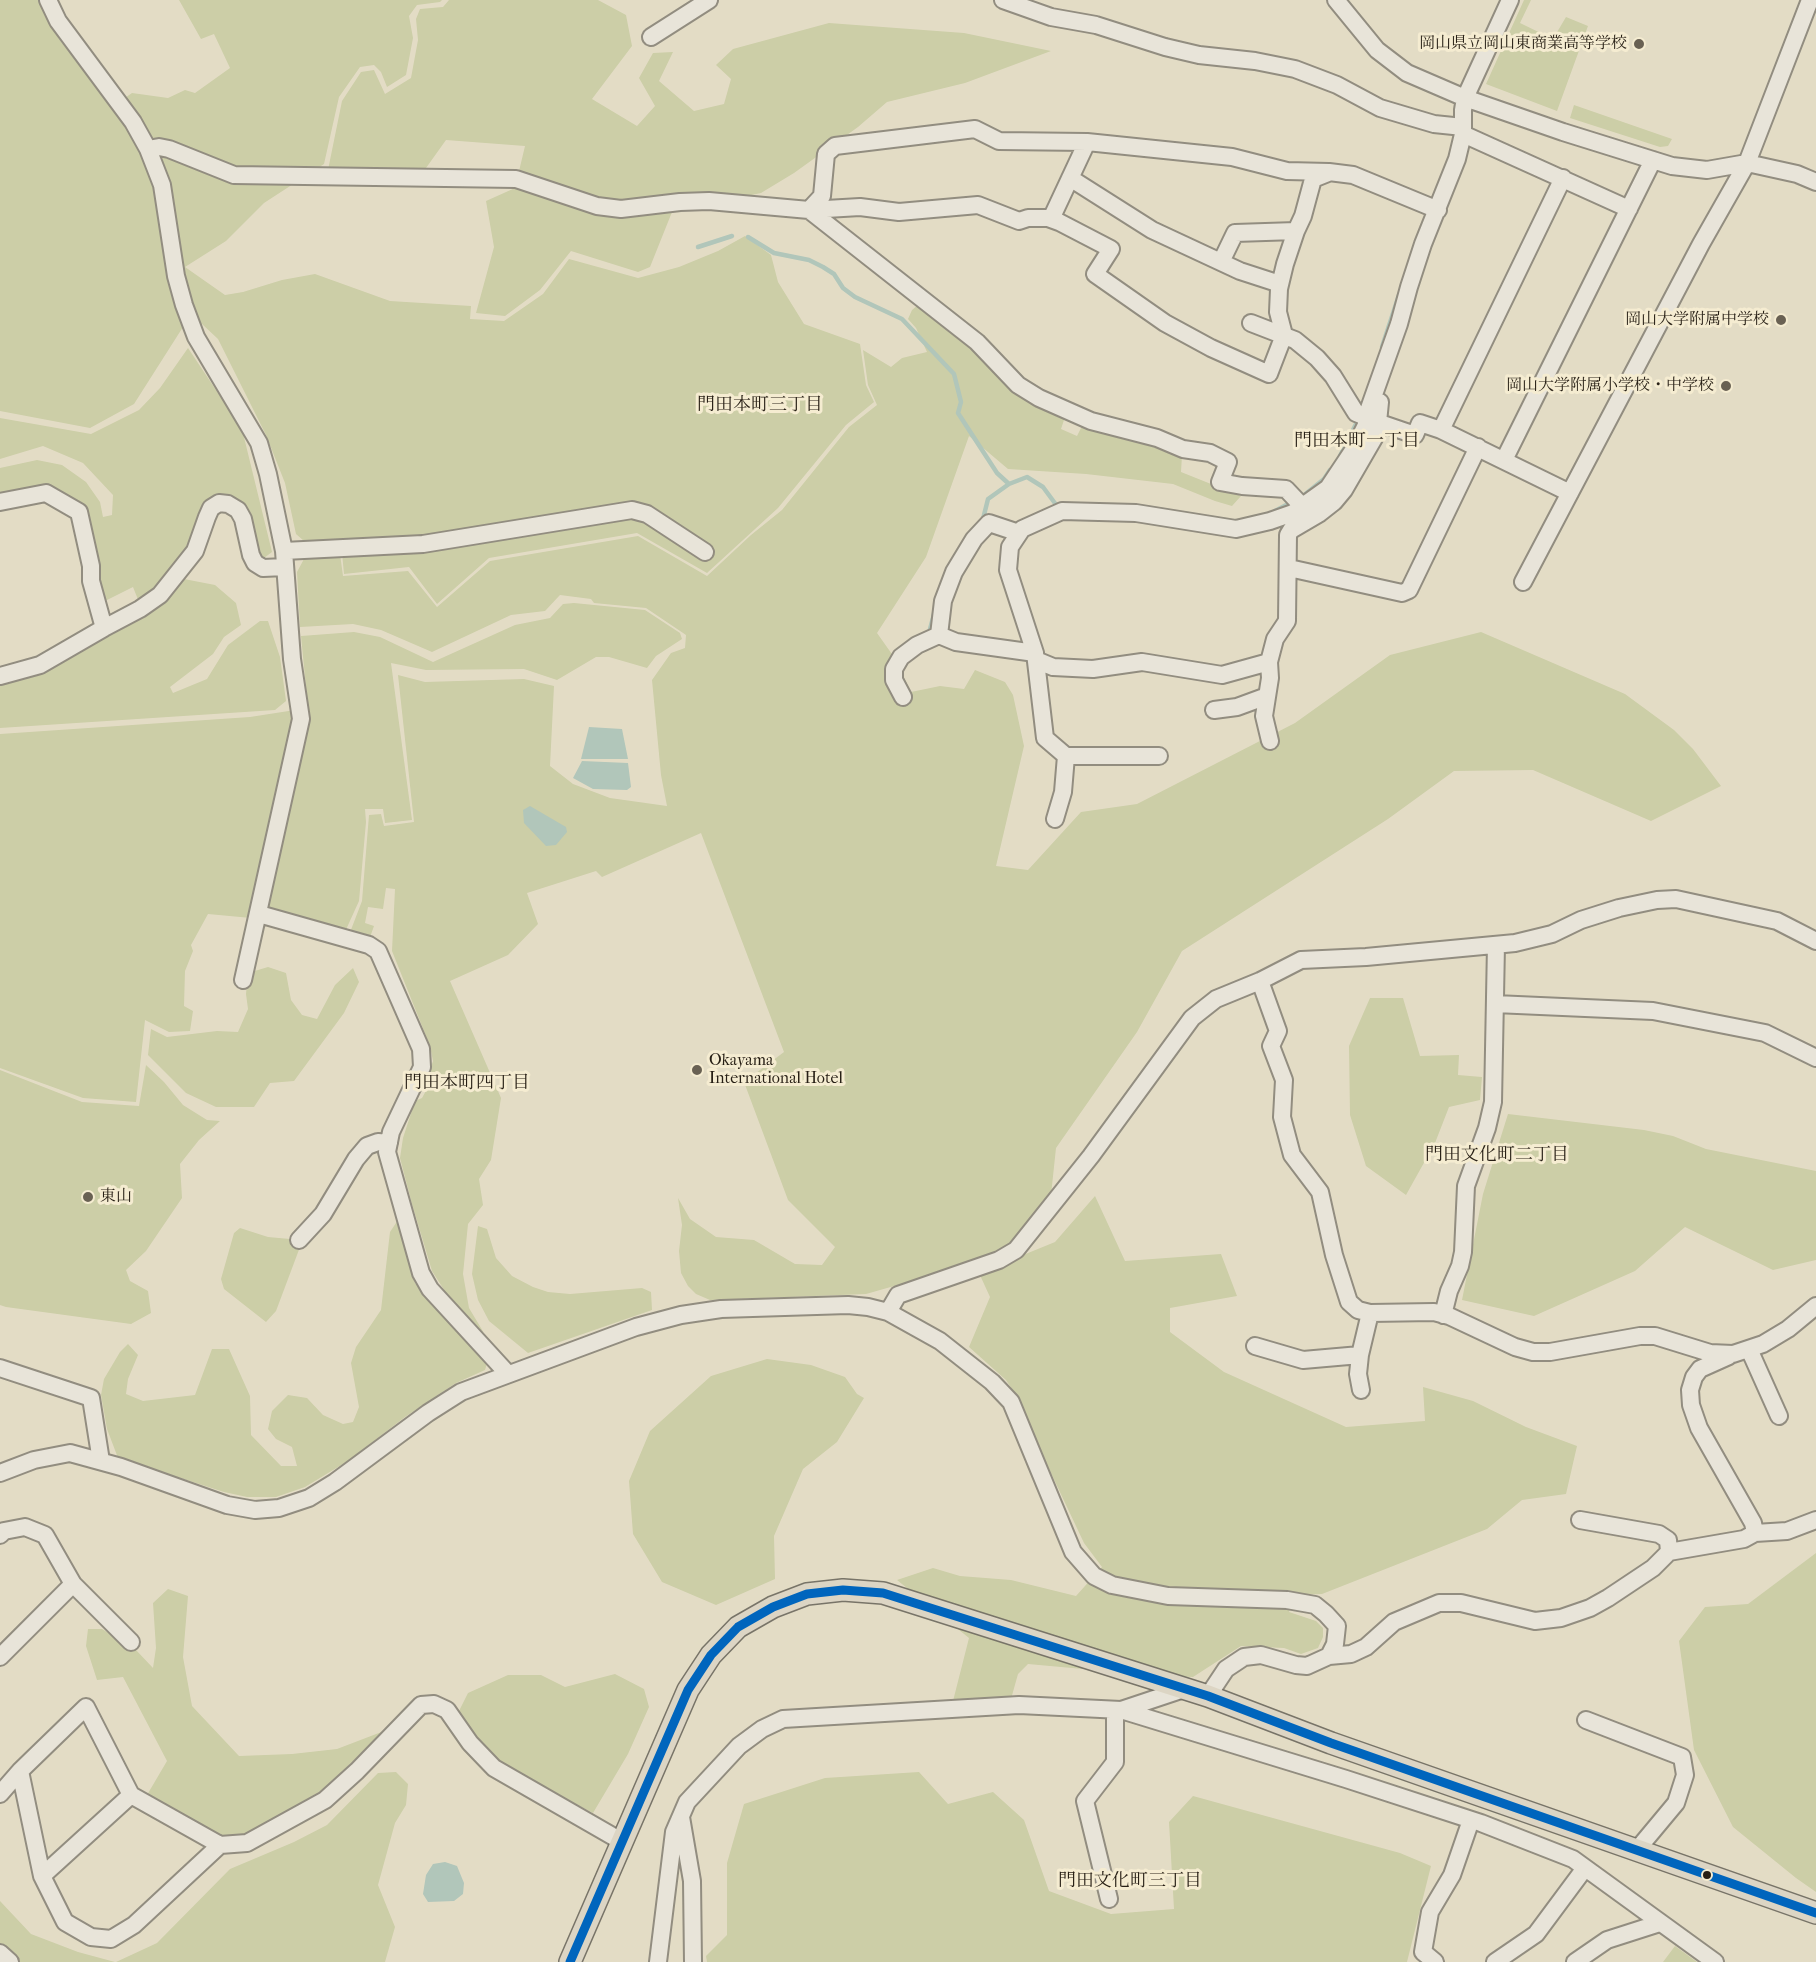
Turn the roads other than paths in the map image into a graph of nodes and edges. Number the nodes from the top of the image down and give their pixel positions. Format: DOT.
graph roads {
  1 [pos="48,0"];
  2 [pos="709,0"];
  3 [pos="1003,0"];
  4 [pos="1336,0"];
  5 [pos="1510,0"];
  6 [pos="1810,0"];
  7 [pos="651,37"];
  8 [pos="1466,98"];
  9 [pos="1463,131"];
  10 [pos="1087,142"];
  11 [pos="148,149"];
  12 [pos="1653,160"];
  13 [pos="1747,163"];
  14 [pos="1329,172"];
  15 [pos="1070,178"];
  16 [pos="1563,178"];
  17 [pos="1816,182"];
  18 [pos="1629,208"];
  19 [pos="809,210"];
  20 [pos="1438,210"];
  21 [pos="1051,219"];
  22 [pos="1296,231"];
  23 [pos="1221,262"];
  24 [pos="1280,284"];
  25 [pos="1251,323"];
  26 [pos="1284,335"];
  27 [pos="1366,417"];
  28 [pos="1441,430"];
  29 [pos="1478,447"];
  30 [pos="1504,460"];
  31 [pos="1570,493"];
  32 [pos="0,502"];
  33 [pos="1299,503"];
  34 [pos="1015,532"];
  35 [pos="705,552"];
  36 [pos="284,559"];
  37 [pos="1289,568"];
  38 [pos="1523,582"];
  39 [pos="104,628"];
  40 [pos="939,635"];
  41 [pos="1035,657"];
  42 [pos="1269,662"];
  43 [pos="0,676"];
  44 [pos="1267,696"];
  45 [pos="903,697"];
  46 [pos="1214,710"];
  47 [pos="1270,741"];
  48 [pos="1066,756"];
  49 [pos="1159,756"];
  50 [pos="1055,819"];
  51 [pos="259,914"];
  52 [pos="1816,941"];
  53 [pos="1496,945"];
  54 [pos="243,980"];
  55 [pos="1260,981"];
  56 [pos="1495,1004"];
  57 [pos="1816,1058"];
  58 [pos="389,1143"];
  59 [pos="299,1240"];
  60 [pos="1816,1306"];
  61 [pos="888,1312"];
  62 [pos="1370,1313"];
  63 [pos="1443,1315"];
  64 [pos="1255,1346"];
  65 [pos="1749,1349"];
  66 [pos="1733,1354"];
  67 [pos="1360,1355"];
  68 [pos="0,1368"];
  69 [pos="508,1374"];
  70 [pos="1361,1390"];
  71 [pos="1779,1416"];
  72 [pos="101,1461"];
  73 [pos="1,1471"];
  74 [pos="1580,1520"];
  75 [pos="1816,1520"];
  76 [pos="1755,1533"];
  77 [pos="0,1535"];
  78 [pos="1669,1552"];
  79 [pos="73,1584"];
  80 [pos="131,1642"];
  81 [pos="1329,1656"];
  82 [pos="0,1657"];
  83 [pos="1184,1689"];
  84 [pos="1208,1696"];
  85 [pos="1118,1710"];
  86 [pos="1586,1720"];
  87 [pos="20,1771"];
  88 [pos="0,1794"];
  89 [pos="131,1795"];
  90 [pos="681,1816"];
  91 [pos="1471,1820"];
  92 [pos="621,1841"];
  93 [pos="220,1845"];
  94 [pos="1636,1851"];
  95 [pos="1585,1868"];
  96 [pos="42,1876"];
  97 [pos="1109,1899"];
  98 [pos="1816,1912"];
  99 [pos="1659,1923"];
  100 [pos="0,1953"];
  101 [pos="10,1962"];
  102 [pos="570,1962"];
  103 [pos="658,1962"];
  104 [pos="693,1962"];
  105 [pos="1435,1962"];
  106 [pos="1495,1962"];
  107 [pos="1575,1962"];
  108 [pos="1715,1962"];
  1 -- 11 [label="street"];
  2 -- 7 [label="street"];
  3 -- 9 [label="street"];
  4 -- 8 [label="street"];
  5 -- 8 [label="street"];
  6 -- 13 [label="street"];
  8 -- 9 [label="street"];
  8 -- 12 [label="street"];
  9 -- 16 [label="street"];
  9 -- 20 [label="street"];
  10 -- 14 [label="street"];
  10 -- 15 [label="street"];
  10 -- 19 [label="street"];
  11 -- 19 [label="street"];
  11 -- 36 [label="street"];
  12 -- 13 [label="street"];
  12 -- 18 [label="street"];
  13 -- 17 [label="street"];
  13 -- 31 [label="street"];
  14 -- 20 [label="street"];
  14 -- 22 [label="street"];
  15 -- 21 [label="street"];
  15 -- 23 [label="street"];
  16 -- 18 [label="street"];
  16 -- 28 [label="street"];
  18 -- 30 [label="street"];
  19 -- 21 [label="street"];
  19 -- 33 [label="street"];
  20 -- 27 [label="street"];
  21 -- 26 [label="street"];
  22 -- 23 [label="street"];
  22 -- 24 [label="street"];
  23 -- 24 [label="street"];
  24 -- 26 [label="street"];
  25 -- 26 [label="street"];
  26 -- 27 [label="street"];
  27 -- 28 [label="street"];
  27 -- 33 [label="street"];
  27 -- 37 [label="street"];
  28 -- 29 [label="street"];
  29 -- 30 [label="street"];
  29 -- 37 [label="street"];
  30 -- 31 [label="street"];
  31 -- 38 [label="street"];
  32 -- 39 [label="street"];
  33 -- 34 [label="street"];
  34 -- 40 [label="street"];
  34 -- 41 [label="street"];
  35 -- 36 [label="street"];
  36 -- 39 [label="street"];
  36 -- 51 [label="street"];
  37 -- 42 [label="street"];
  39 -- 43 [label="street"];
  40 -- 41 [label="street"];
  40 -- 45 [label="street"];
  41 -- 42 [label="street"];
  41 -- 48 [label="street"];
  42 -- 44 [label="street"];
  44 -- 46 [label="street"];
  44 -- 47 [label="street"];
  48 -- 49 [label="street"];
  48 -- 50 [label="street"];
  51 -- 54 [label="street"];
  51 -- 58 [label="street"];
  52 -- 53 [label="street"];
  53 -- 55 [label="street"];
  53 -- 56 [label="street"];
  55 -- 61 [label="street"];
  55 -- 62 [label="street"];
  56 -- 57 [label="street"];
  56 -- 63 [label="street"];
  58 -- 59 [label="street"];
  58 -- 69 [label="street"];
  60 -- 65 [label="street"];
  61 -- 69 [label="street"];
  61 -- 81 [label="street"];
  62 -- 63 [label="street"];
  62 -- 67 [label="street"];
  63 -- 66 [label="street"];
  64 -- 67 [label="street"];
  65 -- 66 [label="street"];
  65 -- 71 [label="street"];
  66 -- 76 [label="street"];
  67 -- 70 [label="street"];
  68 -- 72 [label="street"];
  69 -- 72 [label="street"];
  72 -- 73 [label="street"];
  74 -- 78 [label="street"];
  75 -- 76 [label="street"];
  76 -- 78 [label="street"];
  77 -- 79 [label="street"];
  78 -- 81 [label="street"];
  79 -- 80 [label="street"];
  79 -- 82 [label="street"];
  81 -- 84 [label="street"];
  83 -- 84 [label="main road"];
  83 -- 85 [label="street"];
  83 -- 92 [label="main road"];
  84 -- 94 [label="main road"];
  85 -- 90 [label="street"];
  85 -- 91 [label="street"];
  85 -- 97 [label="street"];
  86 -- 94 [label="street"];
  87 -- 88 [label="street"];
  87 -- 89 [label="street"];
  87 -- 96 [label="street"];
  89 -- 93 [label="street"];
  89 -- 96 [label="street"];
  90 -- 103 [label="street"];
  90 -- 104 [label="street"];
  91 -- 95 [label="street"];
  91 -- 105 [label="street"];
  92 -- 93 [label="street"];
  92 -- 102 [label="main road"];
  93 -- 96 [label="street"];
  94 -- 98 [label="main road"];
  95 -- 99 [label="street"];
  95 -- 106 [label="street"];
  99 -- 107 [label="street"];
  99 -- 108 [label="street"];
  100 -- 101 [label="street"];
}
